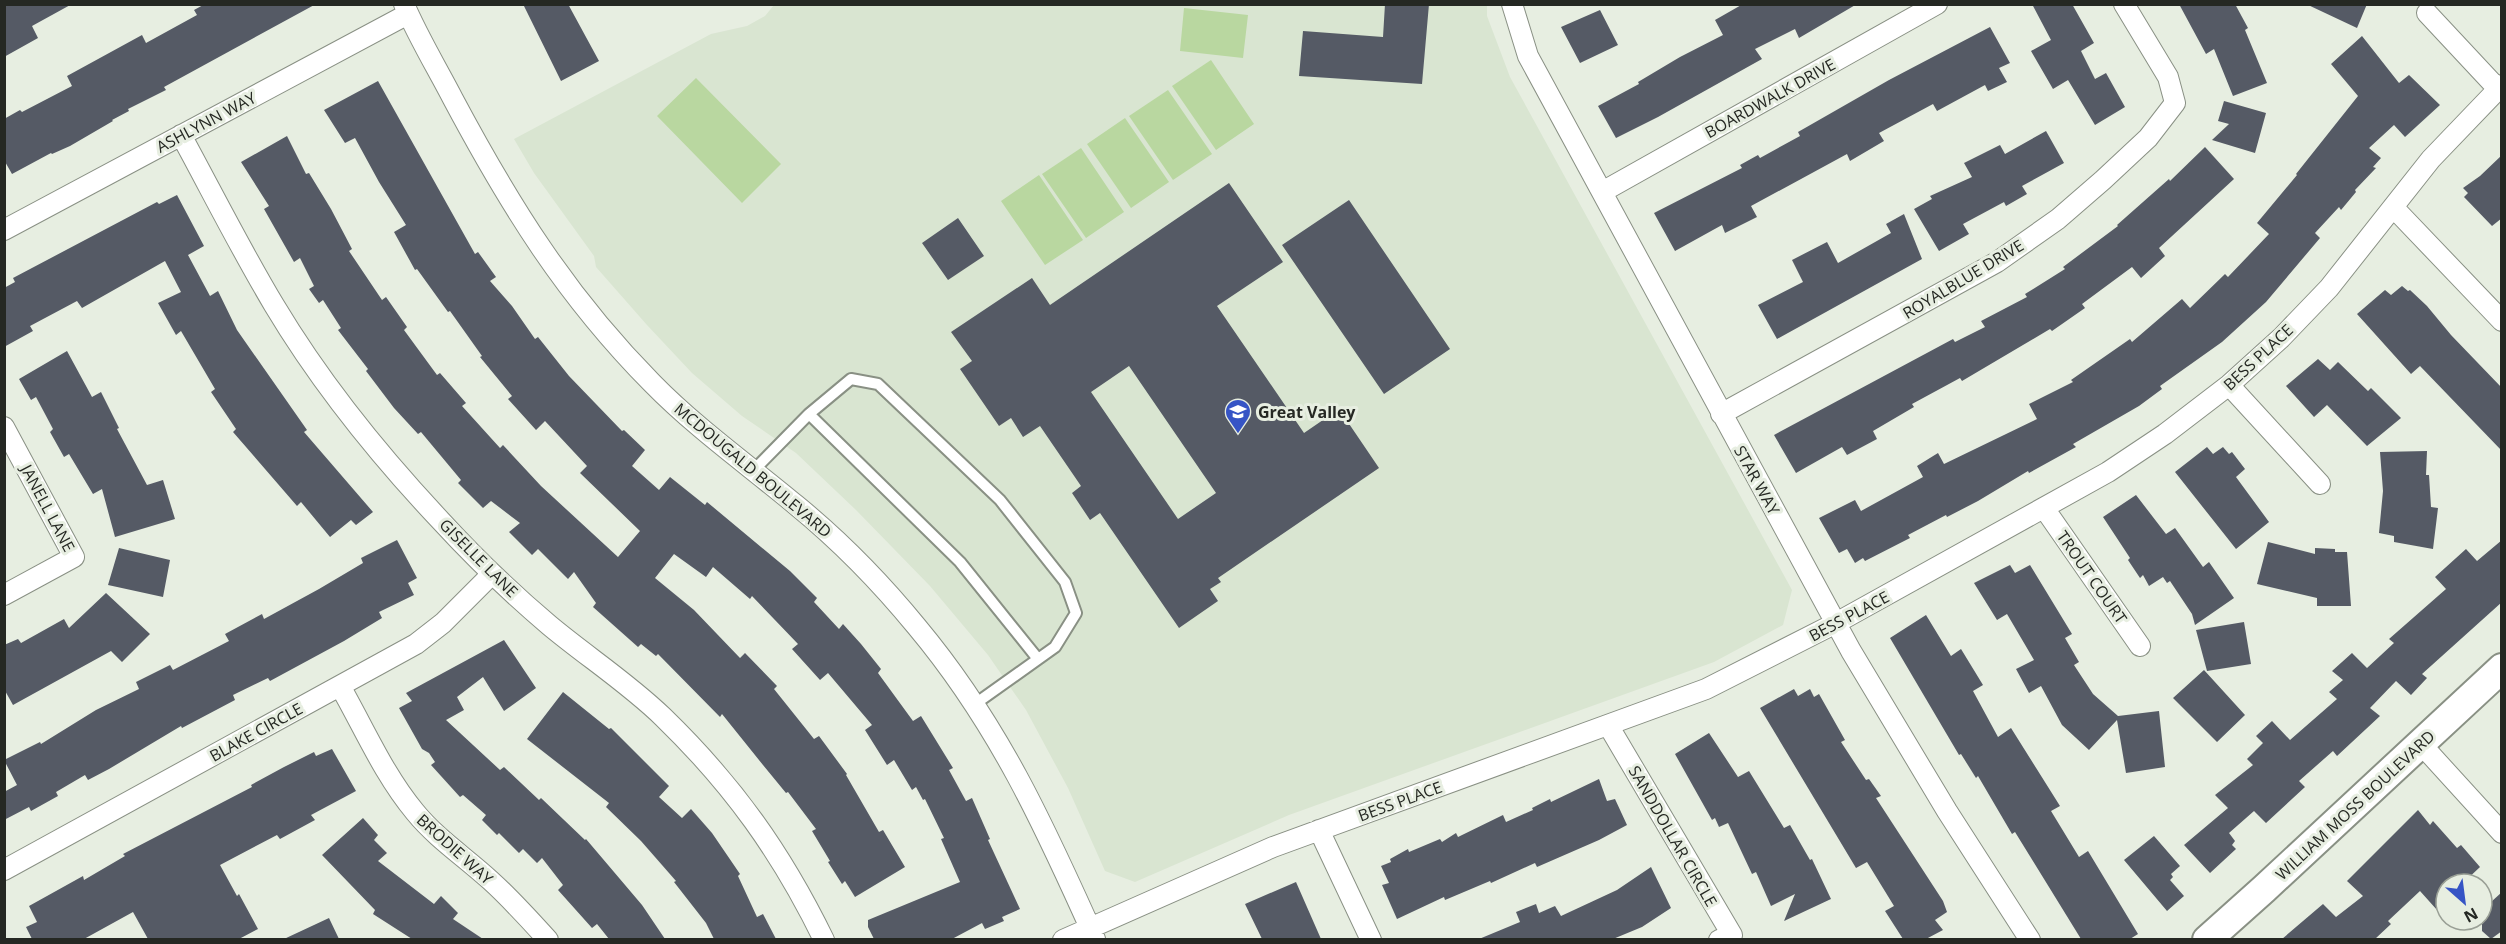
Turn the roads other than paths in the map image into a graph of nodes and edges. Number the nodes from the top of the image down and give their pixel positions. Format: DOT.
graph roads {
  1 [pos="1512,4"];
  2 [pos="1938,4"];
  3 [pos="2124,4"];
  4 [pos="406,9"];
  5 [pos="2427,13"];
  6 [pos="2500,87"];
  7 [pos="181,135"];
  8 [pos="1602,192"];
  9 [pos="2393,207"];
  10 [pos="4,230"];
  11 [pos="2502,321"];
  12 [pos="2229,385"];
  13 [pos="809,414"];
  14 [pos="1721,414"];
  15 [pos="4,427"];
  16 [pos="753,471"];
  17 [pos="2320,484"];
  18 [pos="2044,508"];
  19 [pos="492,574"];
  20 [pos="4,595"];
  21 [pos="1836,623"];
  22 [pos="2140,646"];
  23 [pos="1038,659"];
  24 [pos="2502,668"];
  25 [pos="340,686"];
  26 [pos="975,704"];
  27 [pos="1608,725"];
  28 [pos="2420,743"];
  29 [pos="1319,830"];
  30 [pos="2502,833"];
  31 [pos="4,870"];
  32 [pos="1093,933"];
  33 [pos="548,939"];
  34 [pos="824,939"];
  35 [pos="1063,939"];
  36 [pos="1371,939"];
  37 [pos="1719,939"];
  38 [pos="2030,939"];
  39 [pos="2207,939"];
  1 -- 8 [label="street, STAR WAY"];
  2 -- 8 [label="street, BOARDWALK DRIVE"];
  3 -- 14 [label="street, ROYALBLUE DRIVE"];
  4 -- 7 [label="street, ASHLYNN WAY"];
  4 -- 16 [label="street, MCDOUGALD BOULEVARD"];
  5 -- 6 [label="street"];
  6 -- 9 [label="street, BESS PLACE"];
  7 -- 10 [label="street, ASHLYNN WAY"];
  7 -- 19 [label="street, GISELLE LANE"];
  8 -- 14 [label="street, STAR WAY"];
  9 -- 11 [label="street"];
  9 -- 12 [label="street, BESS PLACE"];
  12 -- 17 [label="street"];
  12 -- 18 [label="street, BESS PLACE"];
  13 -- 16 [label="lane"];
  13 -- 23 [label="lane"];
  13 -- 23 [label="lane"];
  14 -- 21 [label="street, STAR WAY"];
  15 -- 20 [label="street, JANELL LANE"];
  16 -- 26 [label="street, MCDOUGALD BOULEVARD"];
  18 -- 21 [label="street, BESS PLACE"];
  18 -- 22 [label="street, TROUT COURT"];
  19 -- 25 [label="street, BLAKE CIRCLE"];
  19 -- 34 [label="street, GISELLE LANE"];
  21 -- 27 [label="street, BESS PLACE"];
  21 -- 38 [label="street, STAR WAY"];
  23 -- 26 [label="lane"];
  24 -- 28 [label="street, WILLIAM MOSS BOULEVARD"];
  25 -- 31 [label="street, BLAKE CIRCLE"];
  25 -- 33 [label="street, BRODIE WAY"];
  26 -- 32 [label="street, MCDOUGALD BOULEVARD"];
  27 -- 29 [label="street, BESS PLACE"];
  27 -- 37 [label="street, SANDDOLLAR CIRCLE"];
  28 -- 30 [label="street"];
  28 -- 39 [label="street, WILLIAM MOSS BOULEVARD"];
  29 -- 32 [label="street, BESS PLACE"];
  29 -- 36 [label="street"];
  32 -- 35 [label="street, BESS PLACE"];
}
